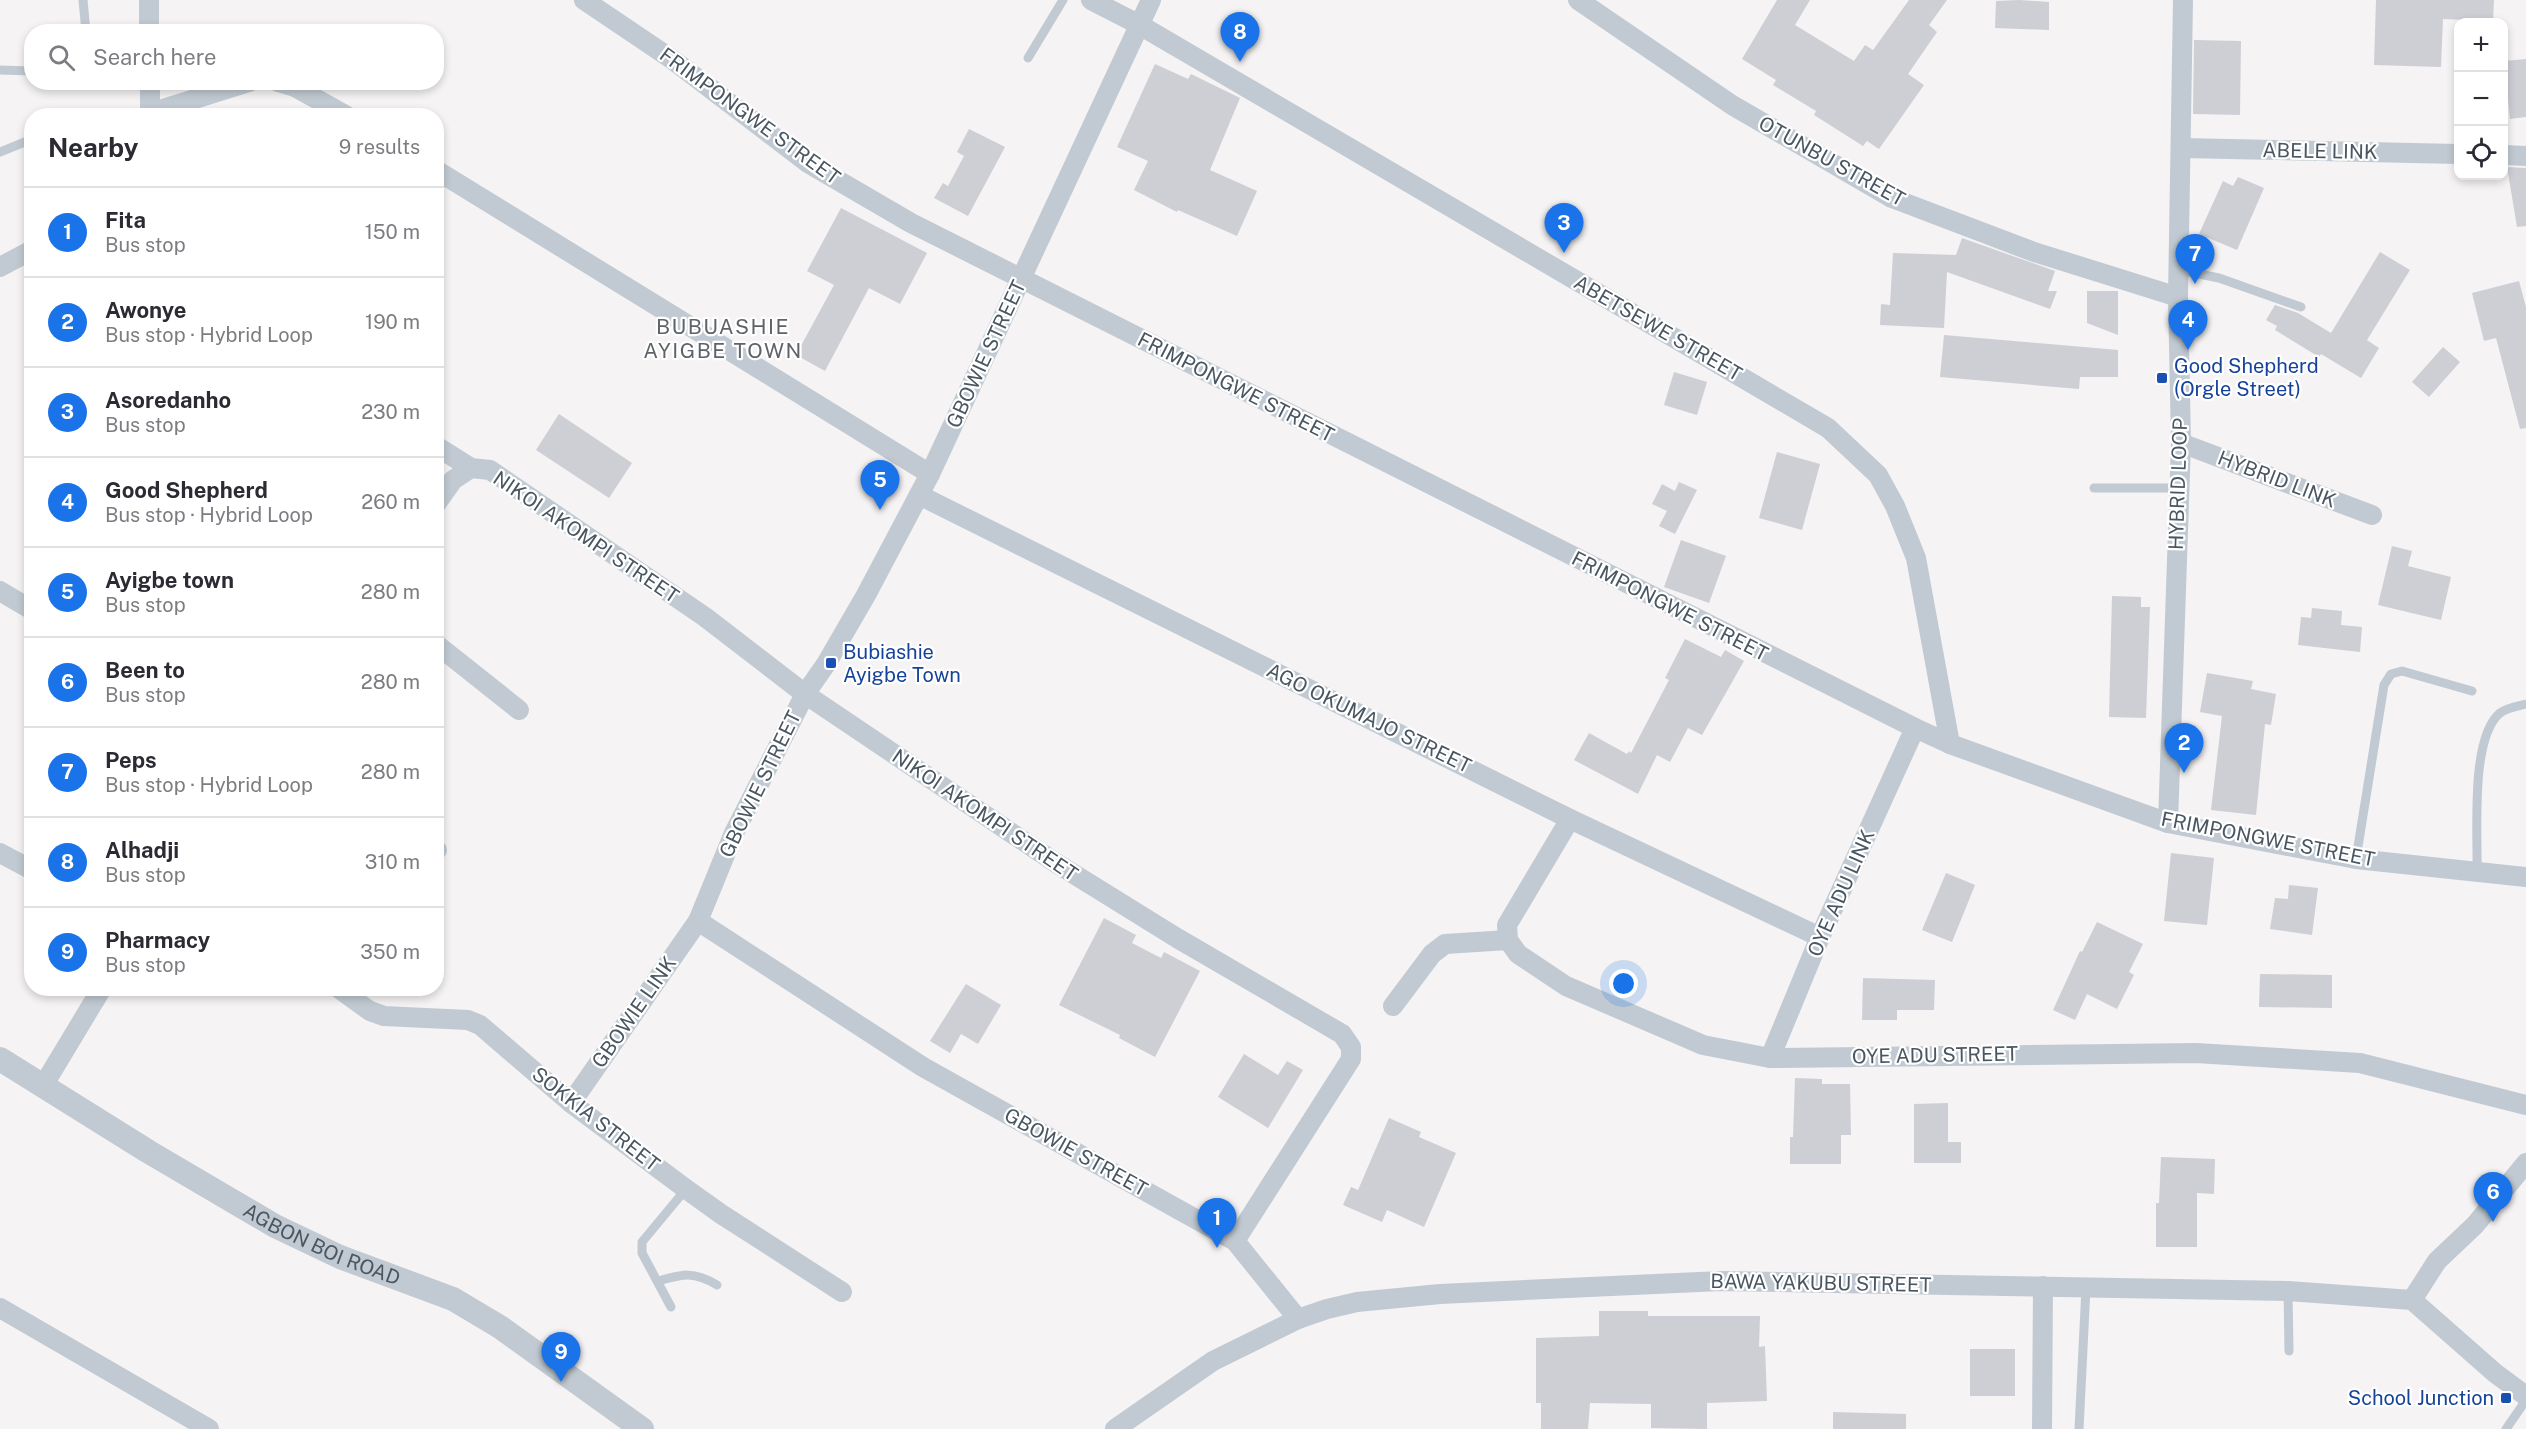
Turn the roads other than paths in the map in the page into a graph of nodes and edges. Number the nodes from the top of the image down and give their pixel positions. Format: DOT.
graph roads {
  1 [pos="83,0"];
  2 [pos="148,0"];
  3 [pos="584,0"];
  4 [pos="1063,0"];
  5 [pos="1091,0"];
  6 [pos="1151,0"];
  7 [pos="1578,0"];
  8 [pos="2183,0"];
  9 [pos="85,24"];
  10 [pos="149,24"];
  11 [pos="1138,24"];
  12 [pos="1028,58"];
  13 [pos="0,70"];
  14 [pos="24,71"];
  15 [pos="150,90"];
  16 [pos="224,90"];
  17 [pos="300,90"];
  18 [pos="150,108"];
  19 [pos="169,108"];
  20 [pos="333,108"];
  21 [pos="24,142"];
  22 [pos="2182,148"];
  23 [pos="0,152"];
  24 [pos="2454,154"];
  25 [pos="2508,155"];
  26 [pos="2526,156"];
  27 [pos="444,176"];
  28 [pos="24,258"];
  29 [pos="0,267"];
  30 [pos="2179,270"];
  31 [pos="1022,279"];
  32 [pos="2178,297"];
  33 [pos="2301,307"];
  34 [pos="2181,443"];
  35 [pos="444,451"];
  36 [pos="471,468"];
  37 [pos="930,474"];
  38 [pos="2094,488"];
  39 [pos="2178,488"];
  40 [pos="444,493"];
  41 [pos="919,495"];
  42 [pos="2372,514"];
  43 [pos="0,591"];
  44 [pos="24,605"];
  45 [pos="444,650"];
  46 [pos="2472,691"];
  47 [pos="805,694"];
  48 [pos="2526,704"];
  49 [pos="519,710"];
  50 [pos="1915,728"];
  51 [pos="1950,744"];
  52 [pos="1570,819"];
  53 [pos="2168,824"];
  54 [pos="0,853"];
  55 [pos="2356,859"];
  56 [pos="24,866"];
  57 [pos="2477,871"];
  58 [pos="2526,877"];
  59 [pos="698,921"];
  60 [pos="1820,937"];
  61 [pos="1508,939"];
  62 [pos="97,996"];
  63 [pos="349,996"];
  64 [pos="1392,1006"];
  65 [pos="1770,1058"];
  66 [pos="0,1059"];
  67 [pos="43,1086"];
  68 [pos="571,1103"];
  69 [pos="2526,1106"];
  70 [pos="2526,1163"];
  71 [pos="686,1189"];
  72 [pos="1235,1241"];
  73 [pos="658,1281"];
  74 [pos="717,1285"];
  75 [pos="2043,1286"];
  76 [pos="2086,1287"];
  77 [pos="2288,1291"];
  78 [pos="842,1292"];
  79 [pos="2412,1300"];
  80 [pos="671,1307"];
  81 [pos="0,1308"];
  82 [pos="1298,1319"];
  83 [pos="2289,1351"];
  84 [pos="2526,1398"];
  85 [pos="210,1429"];
  86 [pos="642,1429"];
  87 [pos="1115,1429"];
  88 [pos="2043,1429"];
  89 [pos="2079,1429"];
  90 [pos="2506,1429"];
  1 -- 9 [label="lane"];
  2 -- 10 [label="street"];
  3 -- 31 [label="street, FRIMPONGWE STREET"];
  4 -- 12 [label="lane"];
  5 -- 11 [label="street, ABETSEWE STREET"];
  6 -- 11 [label="street, GBOWIE STREET"];
  7 -- 32 [label="street, OTUNBU STREET"];
  8 -- 22 [label="street, HYBRID LOOP"];
  11 -- 31 [label="street, GBOWIE STREET"];
  11 -- 51 [label="street, ABETSEWE STREET"];
  13 -- 14 [label="lane"];
  15 -- 18 [label="street"];
  16 -- 19 [label="street"];
  17 -- 20 [label="street"];
  21 -- 23 [label="lane"];
  22 -- 24 [label="street, ABELE LINK"];
  22 -- 30 [label="street, HYBRID LOOP"];
  25 -- 26 [label="street"];
  27 -- 37 [label="street"];
  28 -- 29 [label="street"];
  30 -- 32 [label="street, HYBRID LOOP"];
  30 -- 33 [label="lane"];
  31 -- 37 [label="street, GBOWIE STREET"];
  31 -- 50 [label="street, FRIMPONGWE STREET"];
  32 -- 34 [label="street, HYBRID LOOP"];
  34 -- 39 [label="street, HYBRID LOOP"];
  34 -- 42 [label="street, HYBRID LINK"];
  35 -- 36 [label="street, NIKOI AKOMPI STREET"];
  36 -- 40 [label="street"];
  36 -- 47 [label="street, NIKOI AKOMPI STREET"];
  37 -- 41 [label="street, GBOWIE STREET"];
  38 -- 39 [label="lane"];
  39 -- 53 [label="street, HYBRID LOOP"];
  41 -- 47 [label="street, GBOWIE STREET"];
  41 -- 52 [label="street, AGO OKUMAJO STREET"];
  43 -- 44 [label="street"];
  45 -- 49 [label="street"];
  46 -- 55 [label="lane"];
  47 -- 59 [label="street, GBOWIE STREET"];
  47 -- 72 [label="street, NIKOI AKOMPI STREET"];
  48 -- 57 [label="lane"];
  50 -- 51 [label="street, FRIMPONGWE STREET"];
  50 -- 60 [label="street, OYE ADU LINK"];
  51 -- 53 [label="street, FRIMPONGWE STREET"];
  52 -- 60 [label="street, AGO OKUMAJO STREET"];
  52 -- 61 [label="street"];
  53 -- 55 [label="street, FRIMPONGWE STREET"];
  54 -- 56 [label="street"];
  55 -- 57 [label="street, FRIMPONGWE STREET"];
  57 -- 58 [label="street, FRIMPONGWE STREET"];
  59 -- 68 [label="street, GBOWIE LINK"];
  59 -- 72 [label="street, GBOWIE STREET"];
  60 -- 65 [label="street, OYE ADU LINK"];
  61 -- 64 [label="street"];
  61 -- 65 [label="street, OYE ADU STREET"];
  62 -- 67 [label="street"];
  63 -- 68 [label="street, SOKKIA STREET"];
  65 -- 69 [label="street, OYE ADU STREET"];
  66 -- 67 [label="street, AGBON BOI ROAD"];
  67 -- 86 [label="street, AGBON BOI ROAD"];
  68 -- 71 [label="street, SOKKIA STREET"];
  70 -- 79 [label="street"];
  71 -- 73 [label="lane"];
  71 -- 78 [label="street, SOKKIA STREET"];
  72 -- 82 [label="street, GBOWIE STREET"];
  73 -- 74 [label="lane"];
  73 -- 80 [label="lane"];
  75 -- 76 [label="street, BAWA YAKUBU STREET"];
  75 -- 82 [label="street, BAWA YAKUBU STREET"];
  75 -- 88 [label="street"];
  76 -- 77 [label="street, BAWA YAKUBU STREET"];
  76 -- 89 [label="lane"];
  77 -- 79 [label="street, BAWA YAKUBU STREET"];
  77 -- 83 [label="lane"];
  79 -- 84 [label="street"];
  81 -- 85 [label="street"];
  82 -- 87 [label="street, BAWA YAKUBU STREET"];
  84 -- 90 [label="lane"];
}
